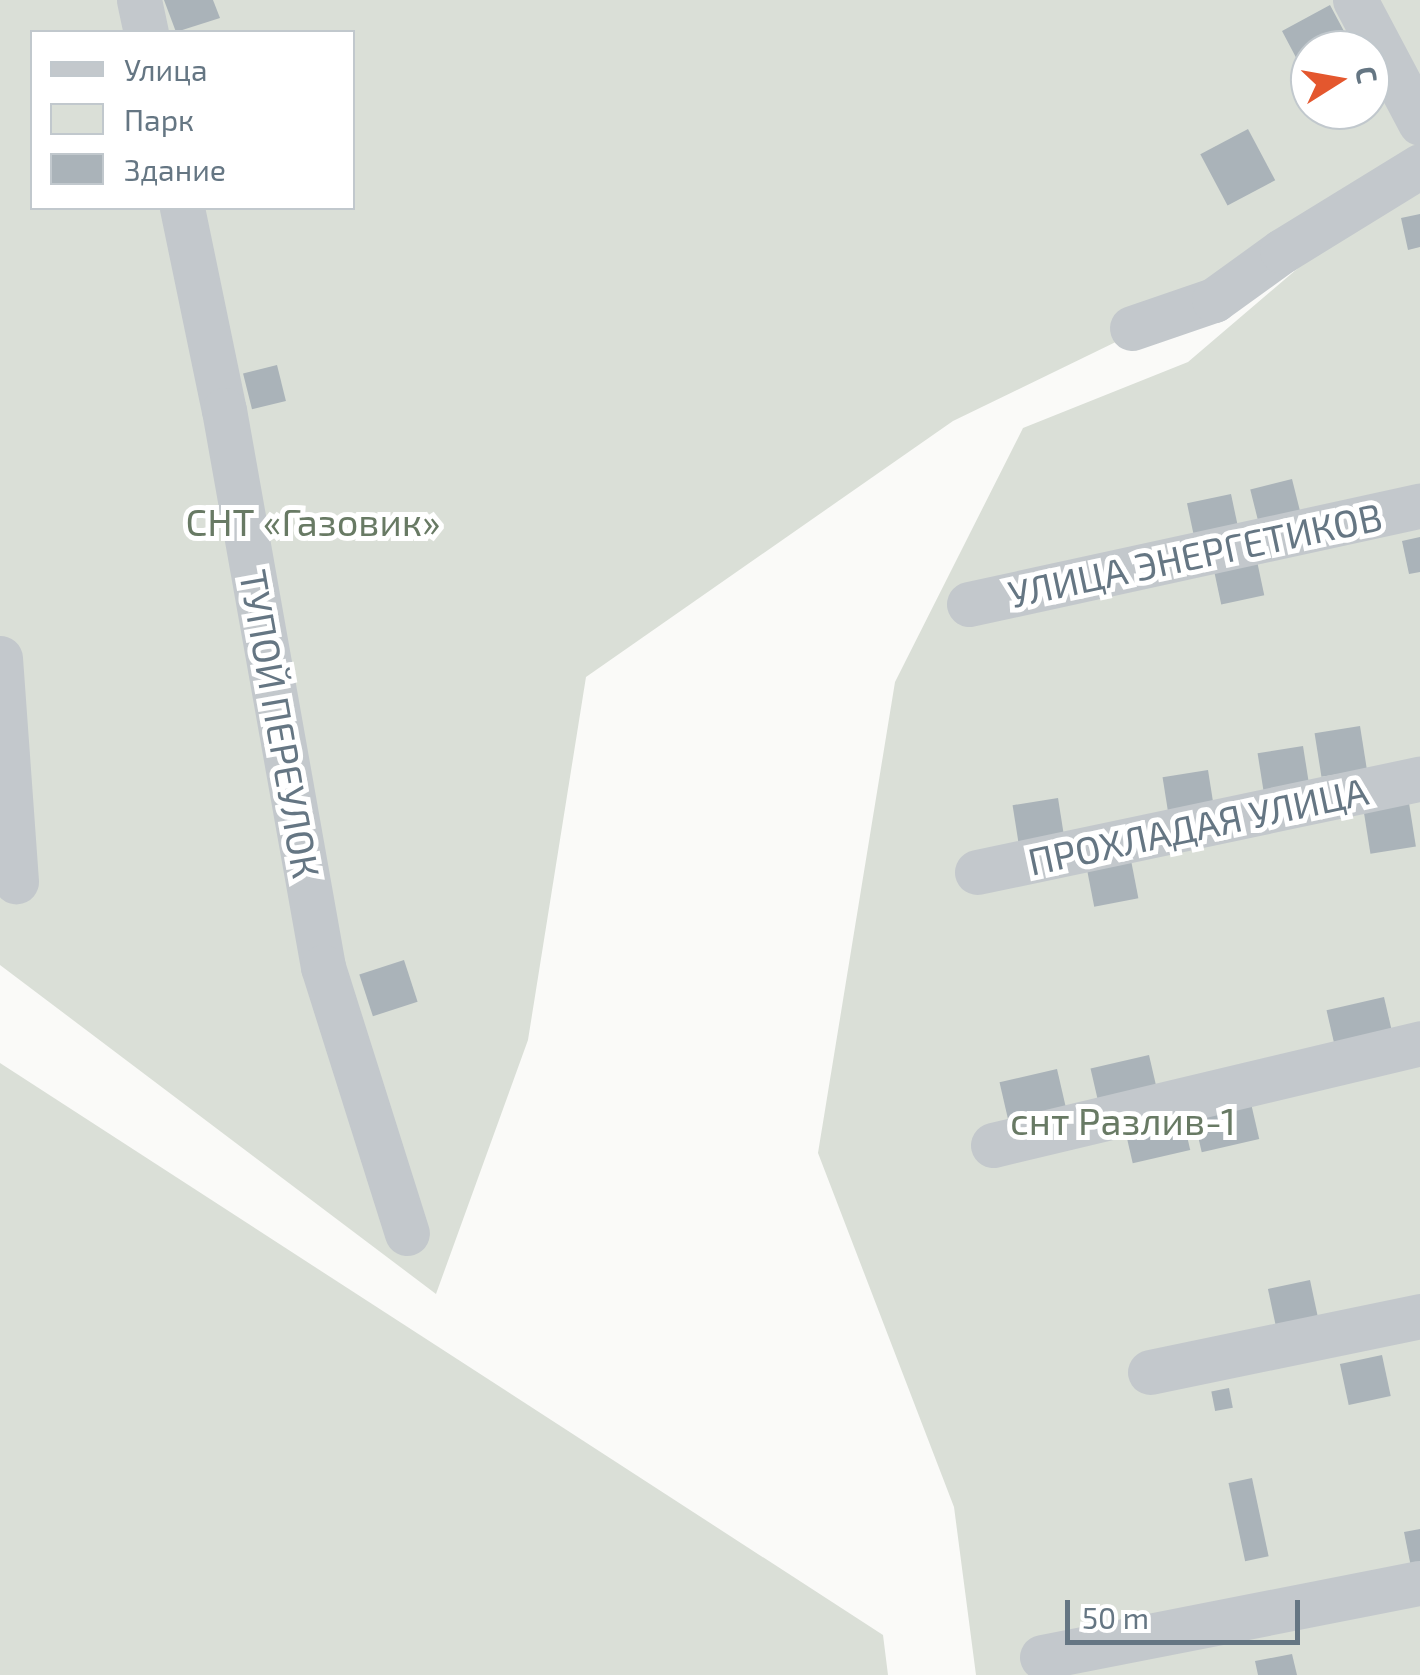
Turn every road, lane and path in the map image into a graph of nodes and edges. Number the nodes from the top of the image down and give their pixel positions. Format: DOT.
graph roads {
  1 [pos="140,0"];
  2 [pos="1355,0"];
  3 [pos="146,30"];
  4 [pos="1420,123"];
  5 [pos="1420,166"];
  6 [pos="182,210"];
  7 [pos="1132,328"];
  8 [pos="1420,506"];
  9 [pos="969,604"];
  10 [pos="0,658"];
  11 [pos="1420,779"];
  12 [pos="977,872"];
  13 [pos="16,882"];
  14 [pos="1420,1043"];
  15 [pos="992,1145"];
  16 [pos="407,1233"];
  17 [pos="1420,1316"];
  18 [pos="1150,1372"];
  19 [pos="1420,1582"];
  20 [pos="1042,1657"];
  1 -- 3 [label="lane"];
  2 -- 4 [label="lane"];
  5 -- 7 [label="lane"];
  6 -- 16 [label="lane, ТУПОЙ ПЕРЕУЛОК"];
  8 -- 9 [label="lane, УЛИЦА ЭНЕРГЕТИКОВ"];
  10 -- 13 [label="lane"];
  11 -- 12 [label="lane, ПРОХЛАДАЯ УЛИЦА"];
  14 -- 15 [label="lane"];
  17 -- 18 [label="lane"];
  19 -- 20 [label="lane"];
}
